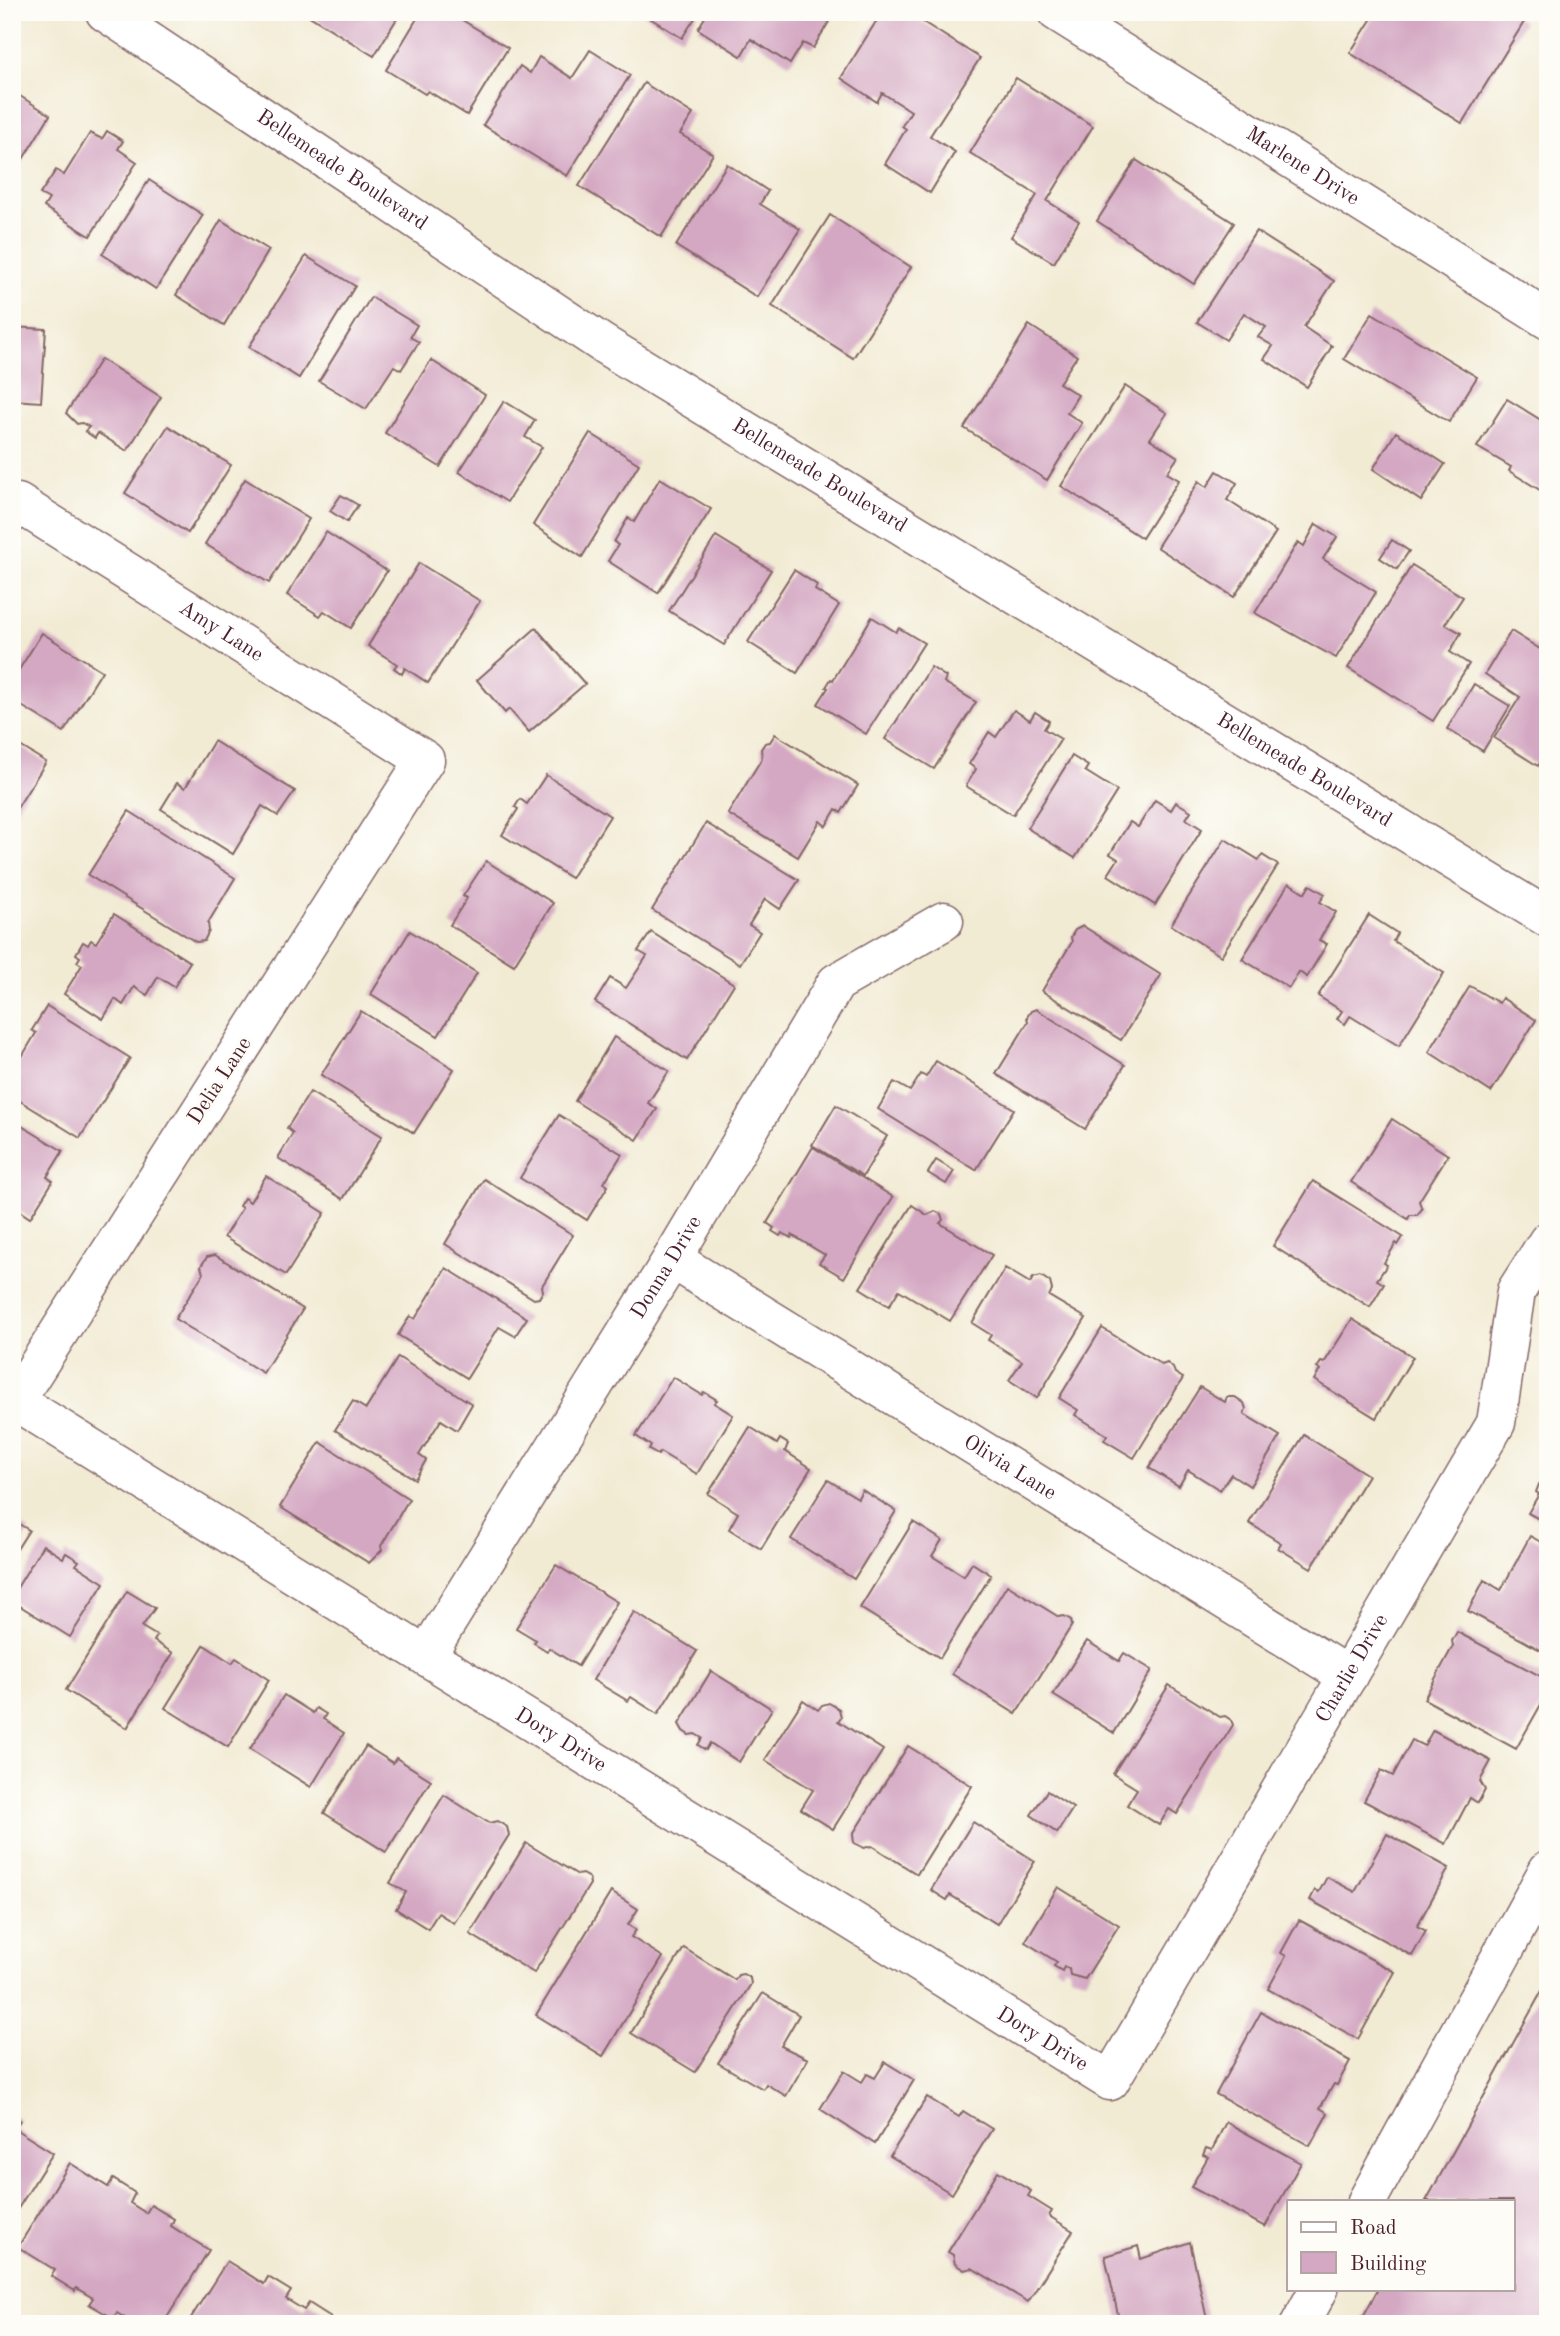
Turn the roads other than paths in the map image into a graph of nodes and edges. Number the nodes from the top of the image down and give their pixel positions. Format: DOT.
graph roads {
  1 [pos="105,12"];
  2 [pos="1057,12"];
  3 [pos="1548,320"];
  4 [pos="15,508"];
  5 [pos="425,760"];
  6 [pos="1548,918"];
  7 [pos="944,921"];
  8 [pos="1548,1241"];
  9 [pos="672,1259"];
  10 [pos="14,1400"];
  11 [pos="426,1656"];
  12 [pos="1348,1676"];
  13 [pos="1548,1870"];
  14 [pos="1110,2081"];
  15 [pos="1368,2200"];
  16 [pos="1318,2290"];
  17 [pos="1300,2324"];
  1 -- 6 [label="street, Bellemeade Boulevard"];
  2 -- 3 [label="street, Marlene Drive"];
  4 -- 5 [label="street, Amy Lane"];
  5 -- 10 [label="street, Delia Lane"];
  7 -- 9 [label="street, Donna Drive"];
  8 -- 12 [label="street, Charlie Drive"];
  9 -- 11 [label="street, Donna Drive"];
  9 -- 12 [label="street, Olivia Lane"];
  10 -- 11 [label="street, Dory Drive"];
  11 -- 14 [label="street, Dory Drive"];
  12 -- 14 [label="street, Charlie Drive"];
  13 -- 15 [label="street"];
  16 -- 17 [label="street"];
}
